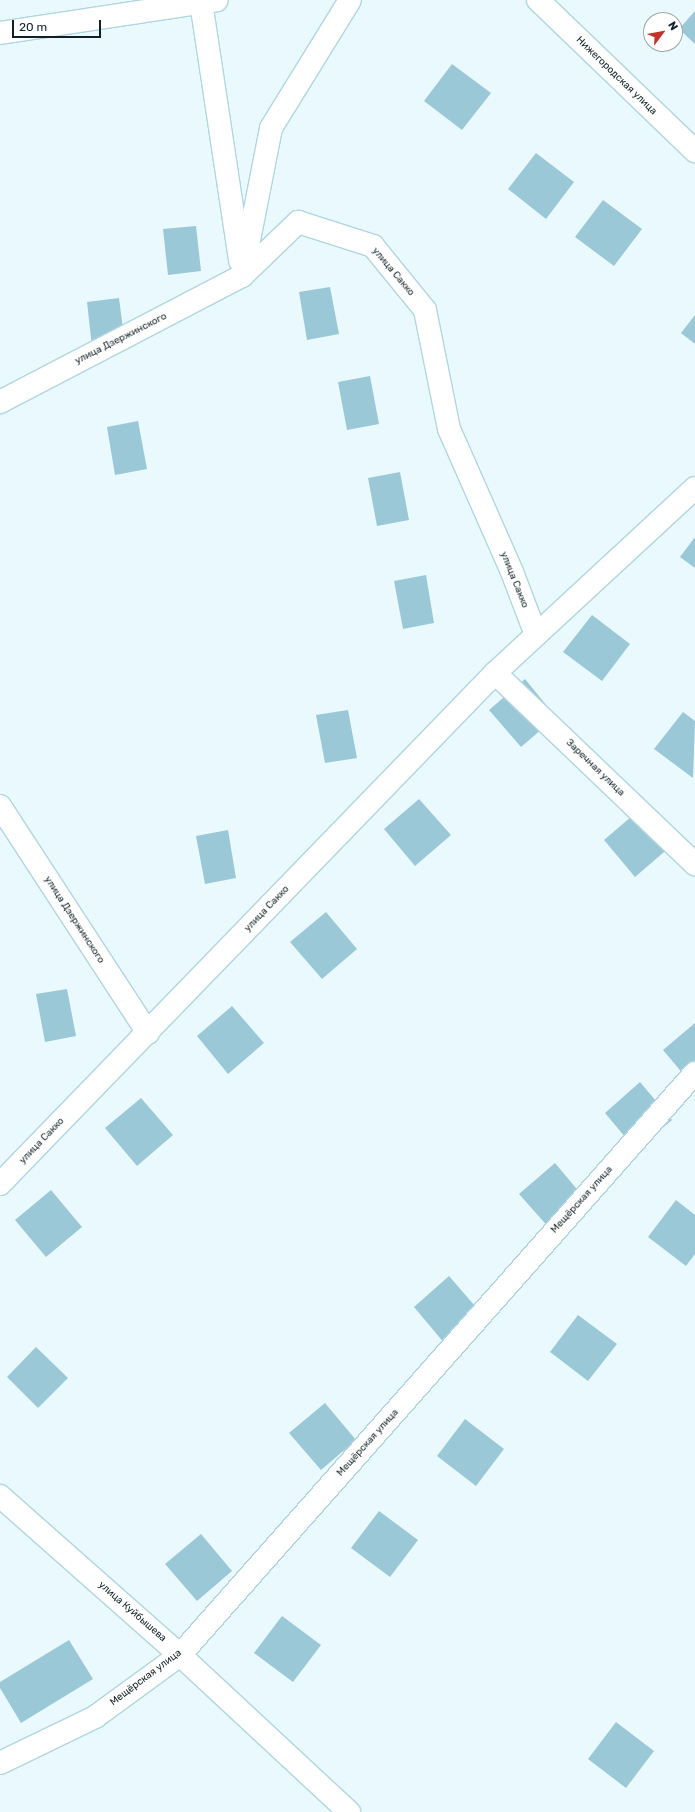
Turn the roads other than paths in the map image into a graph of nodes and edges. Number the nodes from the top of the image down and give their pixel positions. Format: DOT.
graph roads {
  1 [pos="350,0"];
  2 [pos="538,0"];
  3 [pos="209,1"];
  4 [pos="0,33"];
  5 [pos="695,151"];
  6 [pos="242,276"];
  7 [pos="0,402"];
  8 [pos="695,488"];
  9 [pos="536,635"];
  10 [pos="495,673"];
  11 [pos="0,806"];
  12 [pos="695,864"];
  13 [pos="148,1033"];
  14 [pos="695,1073"];
  15 [pos="0,1184"];
  16 [pos="0,1496"];
  17 [pos="180,1655"];
  18 [pos="0,1763"];
  19 [pos="349,1812"];
  1 -- 6 [label="street"];
  2 -- 5 [label="street, Нижегородская улица"];
  3 -- 4 [label="street"];
  3 -- 6 [label="street"];
  6 -- 7 [label="street, улица Дзержинского"];
  6 -- 9 [label="street, улица Сакко"];
  8 -- 9 [label="street, улица Сакко"];
  9 -- 10 [label="street, улица Сакко"];
  10 -- 12 [label="street, Заречная улица"];
  10 -- 13 [label="street, улица Сакко"];
  11 -- 13 [label="street, улица Дзержинского"];
  13 -- 15 [label="street, улица Сакко"];
  14 -- 17 [label="street, Мещёрская улица"];
  16 -- 17 [label="street, улица Куйбышева"];
  17 -- 18 [label="street, Мещёрская улица"];
  17 -- 19 [label="street, улица Куйбышева"];
}
